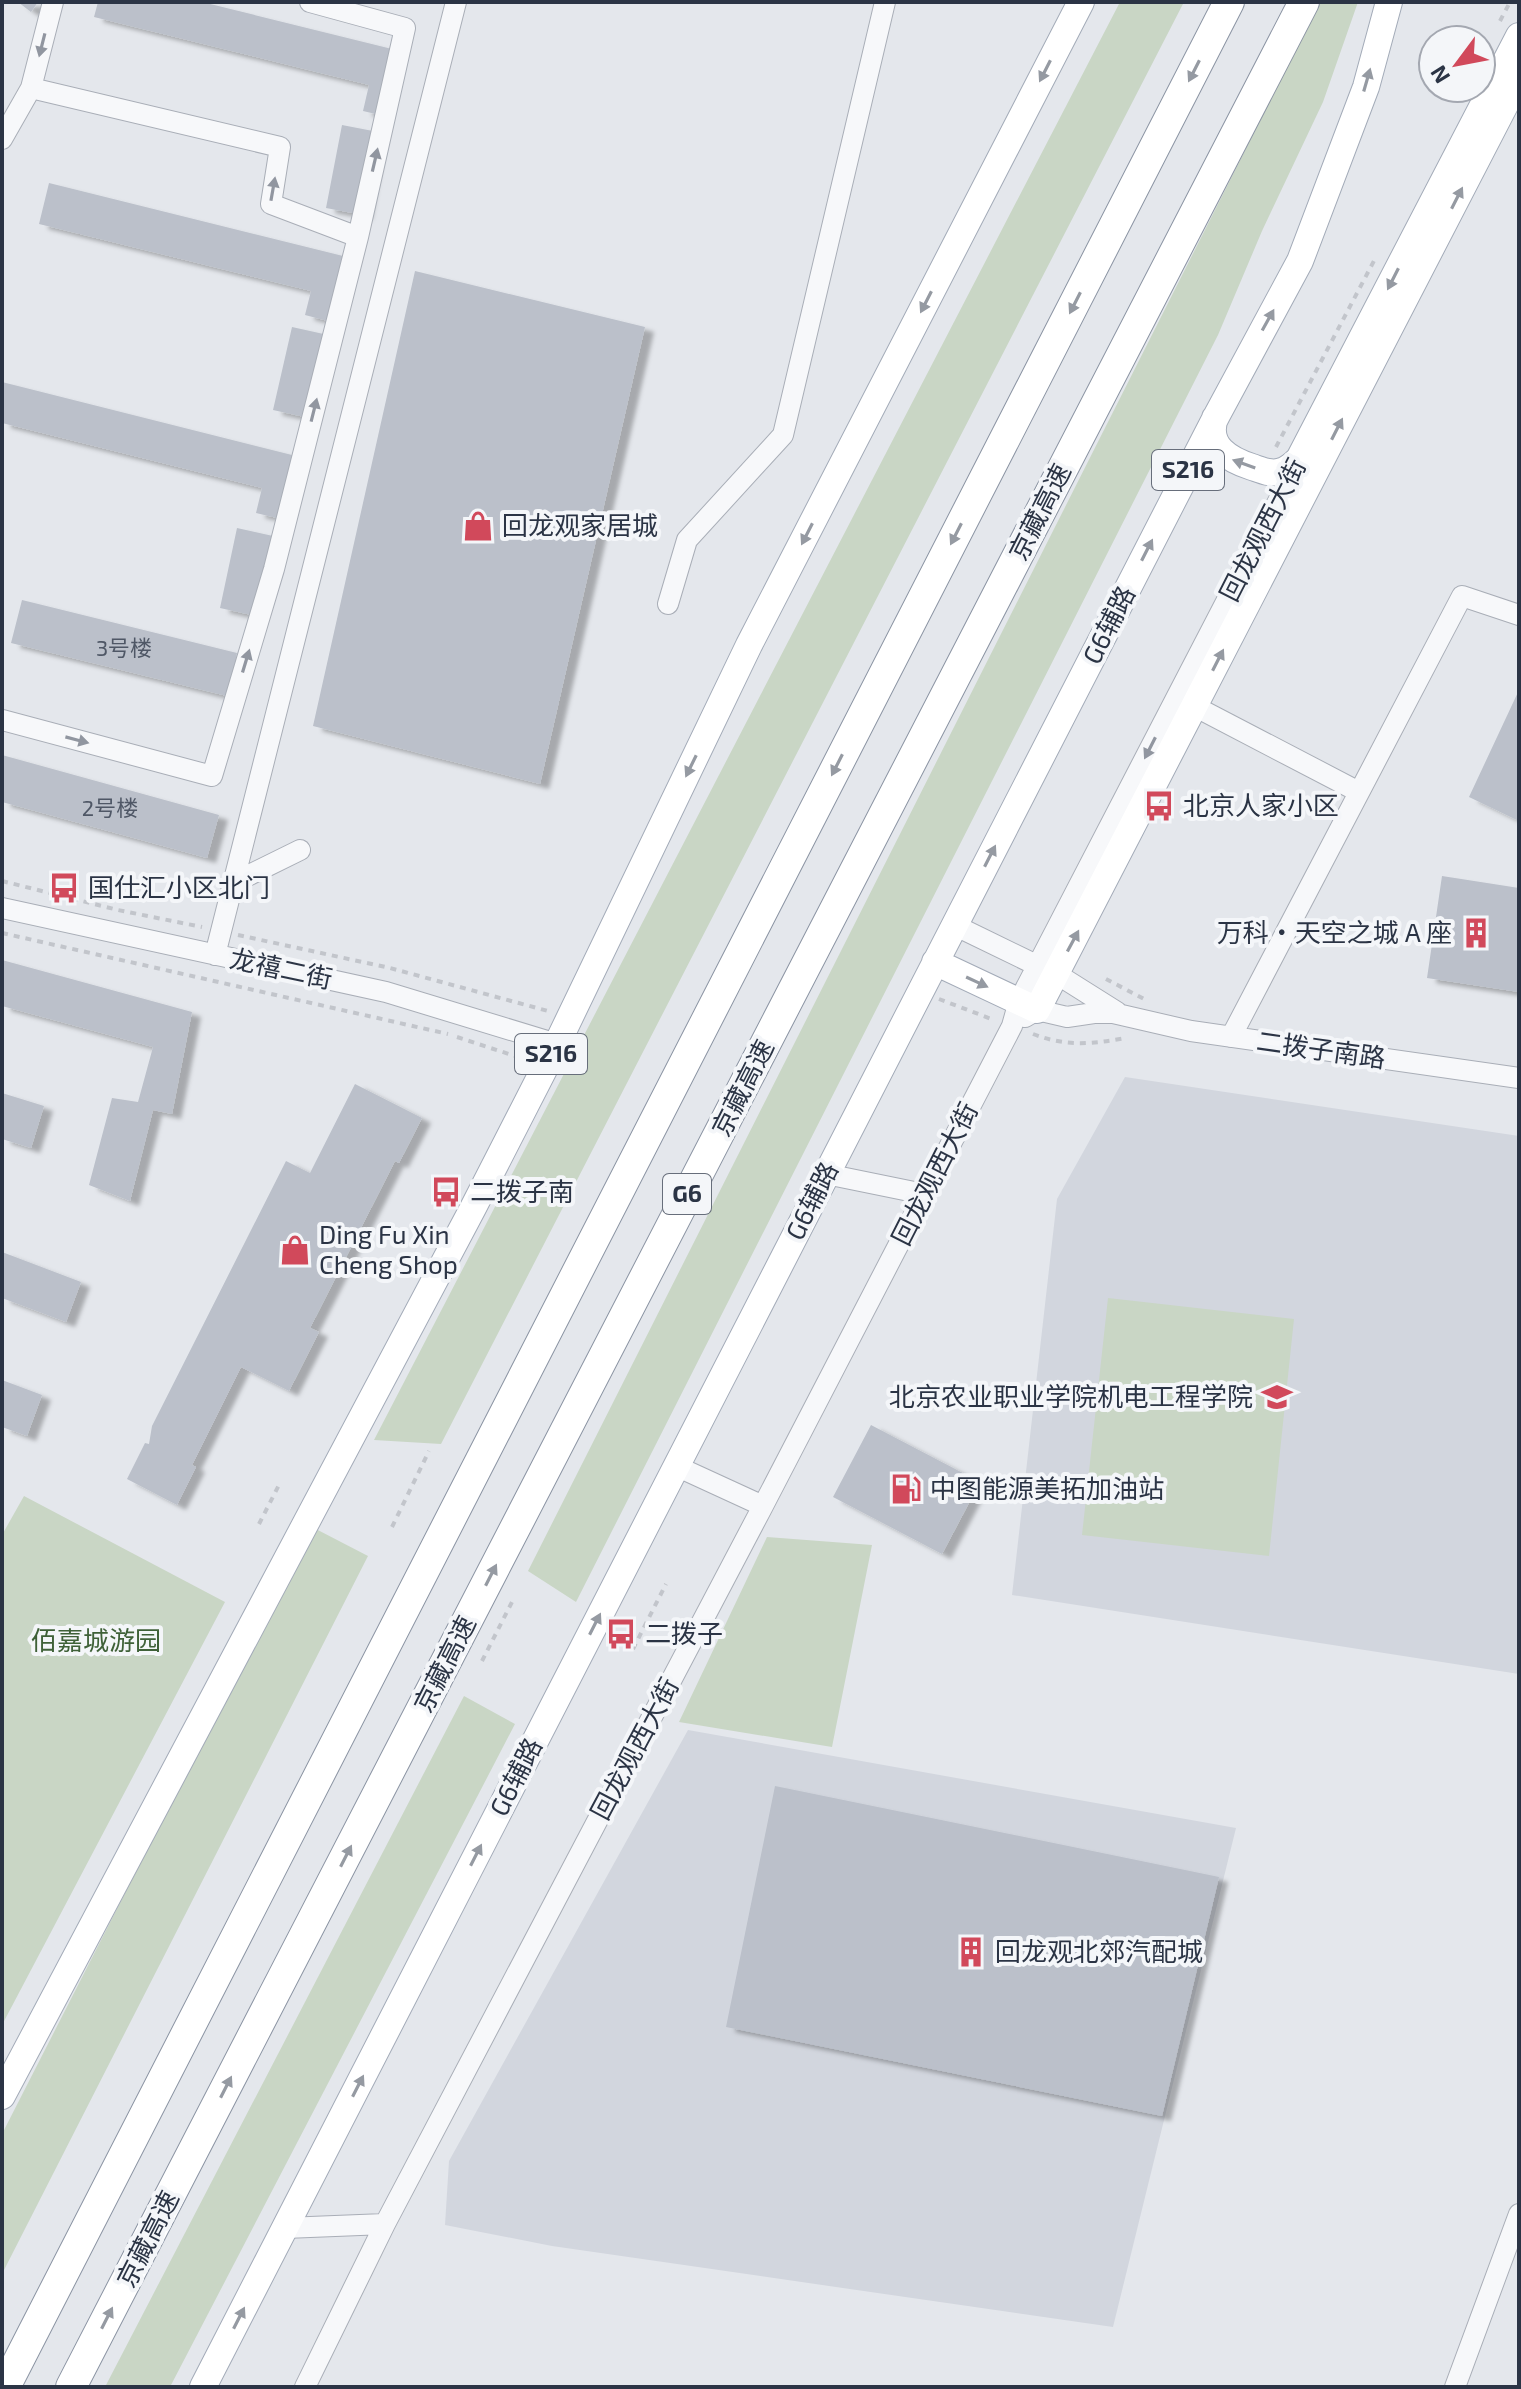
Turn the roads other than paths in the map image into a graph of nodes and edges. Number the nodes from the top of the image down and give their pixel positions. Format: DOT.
graph roads {
  1 [pos="53,2"];
  2 [pos="310,2"];
  3 [pos="456,2"];
  4 [pos="885,2"];
  5 [pos="1081,2"];
  6 [pos="1229,2"];
  7 [pos="1304,2"];
  8 [pos="1389,2"];
  9 [pos="1519,36"];
  10 [pos="1519,78"];
  11 [pos="31,88"];
  12 [pos="2,139"];
  13 [pos="358,237"];
  14 [pos="1217,415"];
  15 [pos="1302,455"];
  16 [pos="668,604"];
  17 [pos="1519,615"];
  18 [pos="1194,706"];
  19 [pos="2,720"];
  20 [pos="1359,792"];
  21 [pos="300,850"];
  22 [pos="233,883"];
  23 [pos="2,908"];
  24 [pos="954,925"];
  25 [pos="215,955"];
  26 [pos="935,962"];
  27 [pos="1046,969"];
  28 [pos="1022,1012"];
  29 [pos="1125,1015"];
  30 [pos="1231,1037"];
  31 [pos="557,1044"];
  32 [pos="1519,1078"];
  33 [pos="826,1174"];
  34 [pos="924,1194"];
  35 [pos="676,1466"];
  36 [pos="763,1506"];
  37 [pos="2,2096"];
  38 [pos="1519,2214"];
  39 [pos="385,2224"];
  40 [pos="285,2228"];
  41 [pos="5,2387"];
  42 [pos="71,2387"];
  43 [pos="203,2387"];
  44 [pos="305,2387"];
  45 [pos="1455,2387"];
  1 -- 11 [label="street, one-way"];
  13 -- 2 [label="street, one-way"];
  3 -- 22 [label="street"];
  4 -- 16 [label="street"];
  5 -- 31 [label="main road, S216, one-way"];
  6 -- 41 [label="highway, G6, one-way"];
  42 -- 7 [label="highway, 京藏高速 / G6, one-way"];
  14 -- 8 [label="main road, G6辅路 / S216, one-way"];
  9 -- 15 [label="main road, 回龙观西大街, one-way"];
  18 -- 10 [label="main road, 回龙观西大街, one-way"];
  11 -- 12 [label="street"];
  13 -- 11 [label="street, one-way"];
  19 -- 13 [label="street, one-way"];
  15 -- 14 [label="main road, one-way"];
  24 -- 14 [label="main road, G6辅路 / S216, one-way"];
  15 -- 27 [label="street, 回龙观西大街, one-way"];
  17 -- 20 [label="street"];
  18 -- 20 [label="street"];
  27 -- 18 [label="main road, 回龙观西大街, one-way"];
  20 -- 30 [label="street"];
  21 -- 22 [label="street"];
  22 -- 25 [label="street"];
  23 -- 25 [label="street, 龙禧二街"];
  24 -- 26 [label="main road, G6辅路 / S216"];
  24 -- 27 [label="street, 二拨子南路"];
  25 -- 31 [label="street, 龙禧二街"];
  26 -- 28 [label="main road, 二拨子南路, one-way"];
  26 -- 33 [label="main road, G6辅路 / S216"];
  27 -- 28 [label="main road, 回龙观西大街"];
  27 -- 29 [label="street, 二拨子南路"];
  28 -- 29 [label="street, 二拨子南路"];
  28 -- 34 [label="street, 回龙观西大街"];
  29 -- 30 [label="street, 二拨子南路"];
  30 -- 32 [label="street, 二拨子南路"];
  31 -- 37 [label="main road, S216"];
  33 -- 34 [label="street"];
  33 -- 35 [label="main road, G6辅路 / S216"];
  34 -- 36 [label="street, 回龙观西大街"];
  35 -- 36 [label="street"];
  40 -- 35 [label="main road, G6辅路 / S216, one-way"];
  36 -- 39 [label="street, 回龙观西大街"];
  38 -- 45 [label="street"];
  39 -- 40 [label="street"];
  39 -- 44 [label="street, 回龙观西大街"];
  43 -- 40 [label="main road, G6辅路 / S216, one-way"];
}
